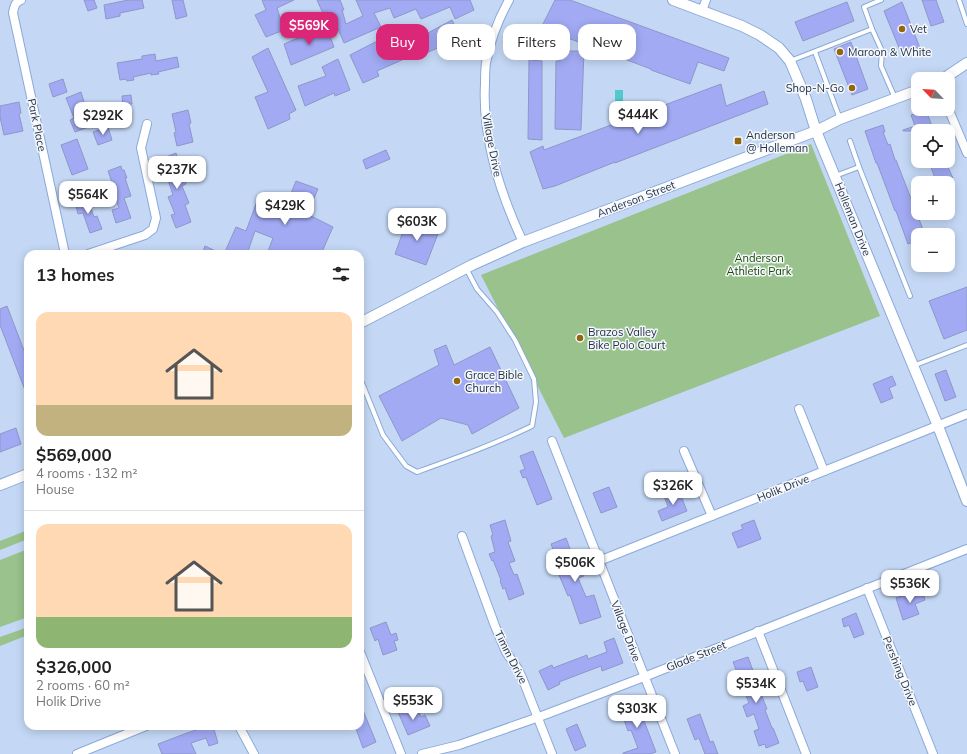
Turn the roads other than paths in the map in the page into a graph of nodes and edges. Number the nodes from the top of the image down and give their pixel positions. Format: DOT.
graph roads {
  1 [pos="21,0"];
  2 [pos="508,0"];
  3 [pos="673,0"];
  4 [pos="706,0"];
  5 [pos="881,0"];
  6 [pos="959,0"];
  7 [pos="702,11"];
  8 [pos="967,24"];
  9 [pos="872,29"];
  10 [pos="816,52"];
  11 [pos="790,62"];
  12 [pos="967,63"];
  13 [pos="954,72"];
  14 [pos="911,92"];
  15 [pos="895,98"];
  16 [pos="951,116"];
  17 [pos="840,119"];
  18 [pos="147,124"];
  19 [pos="816,131"];
  20 [pos="850,141"];
  21 [pos="967,153"];
  22 [pos="859,167"];
  23 [pos="835,176"];
  24 [pos="523,242"];
  25 [pos="64,250"];
  26 [pos="100,250"];
  27 [pos="466,268"];
  28 [pos="910,296"];
  29 [pos="364,321"];
  30 [pos="967,345"];
  31 [pos="913,366"];
  32 [pos="364,388"];
  33 [pos="799,409"];
  34 [pos="967,414"];
  35 [pos="938,426"];
  36 [pos="552,441"];
  37 [pos="684,451"];
  38 [pos="824,471"];
  39 [pos="24,476"];
  40 [pos="0,485"];
  41 [pos="967,501"];
  42 [pos="712,516"];
  43 [pos="462,536"];
  44 [pos="967,549"];
  45 [pos="599,561"];
  46 [pos="867,588"];
  47 [pos="758,631"];
  48 [pos="364,662"];
  49 [pos="644,677"];
  50 [pos="539,717"];
  51 [pos="136,730"];
  52 [pos="241,730"];
  53 [pos="77,754"];
  54 [pos="254,754"];
  55 [pos="401,754"];
  56 [pos="422,754"];
  57 [pos="552,754"];
  58 [pos="675,754"];
  59 [pos="806,754"];
  60 [pos="933,754"];
  1 -- 25 [label="street, Park Place"];
  2 -- 24 [label="street, Village Drive"];
  3 -- 7 [label="street, Holleman Drive"];
  4 -- 7 [label="street"];
  5 -- 9 [label="lane"];
  6 -- 8 [label="lane"];
  7 -- 11 [label="street, Holleman Drive"];
  9 -- 10 [label="lane"];
  9 -- 15 [label="lane"];
  10 -- 11 [label="lane"];
  10 -- 17 [label="lane"];
  11 -- 19 [label="street, Holleman Drive"];
  12 -- 13 [label="street"];
  14 -- 15 [label="street, Anderson Street"];
  15 -- 17 [label="street, Anderson Street"];
  16 -- 21 [label="street"];
  17 -- 19 [label="street, Anderson Street"];
  18 -- 26 [label="street"];
  19 -- 23 [label="street, Holleman Drive"];
  19 -- 24 [label="street, Anderson Street"];
  20 -- 22 [label="lane"];
  22 -- 23 [label="lane"];
  22 -- 28 [label="lane"];
  23 -- 31 [label="street, Holleman Drive"];
  24 -- 27 [label="street, Anderson Street"];
  27 -- 29 [label="street, Anderson Street"];
  27 -- 32 [label="lane"];
  30 -- 31 [label="lane"];
  31 -- 35 [label="street, Holleman Drive"];
  33 -- 38 [label="street"];
  34 -- 35 [label="street, Holik Drive"];
  35 -- 38 [label="street, Holik Drive"];
  35 -- 41 [label="street, Holleman Drive"];
  36 -- 45 [label="street, Village Drive"];
  37 -- 42 [label="street"];
  38 -- 42 [label="street, Holik Drive"];
  39 -- 40 [label="street"];
  42 -- 45 [label="street, Holik Drive"];
  43 -- 50 [label="street, Timm Drive"];
  44 -- 46 [label="street, Glade Street"];
  45 -- 49 [label="street, Village Drive"];
  46 -- 47 [label="street, Glade Street"];
  46 -- 60 [label="street, Pershing Drive"];
  47 -- 49 [label="street, Glade Street"];
  47 -- 59 [label="street"];
  48 -- 55 [label="street"];
  49 -- 50 [label="street, Glade Street"];
  49 -- 58 [label="street, Village Drive"];
  50 -- 56 [label="street, Glade Street"];
  50 -- 57 [label="street, Timm Drive"];
  51 -- 53 [label="street"];
  52 -- 54 [label="street"];
}
